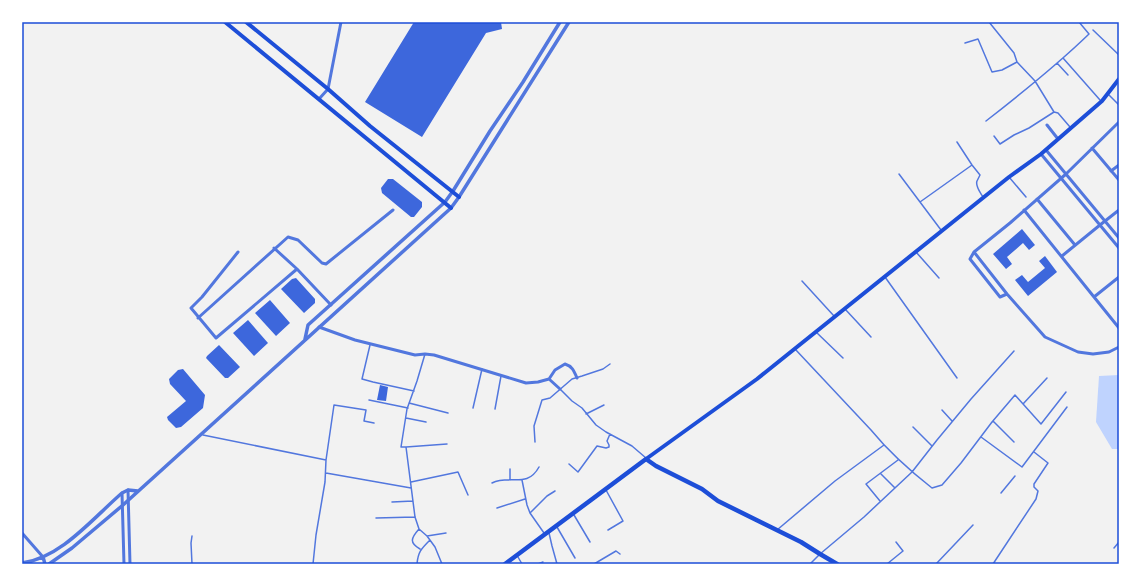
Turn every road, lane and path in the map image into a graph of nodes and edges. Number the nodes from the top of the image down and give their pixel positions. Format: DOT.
graph roads {
  1 [pos="246,22"];
  2 [pos="341,22"];
  3 [pos="560,22"];
  4 [pos="568,22"];
  5 [pos="989,22"];
  6 [pos="1079,22"];
  7 [pos="227,23"];
  8 [pos="1093,30"];
  9 [pos="965,43"];
  10 [pos="1119,55"];
  11 [pos="1063,58"];
  12 [pos="1017,62"];
  13 [pos="1057,63"];
  14 [pos="1068,75"];
  15 [pos="1119,79"];
  16 [pos="1035,81"];
  17 [pos="523,82"];
  18 [pos="528,85"];
  19 [pos="328,89"];
  20 [pos="1108,94"];
  21 [pos="319,99"];
  22 [pos="1102,102"];
  23 [pos="1119,105"];
  24 [pos="1054,112"];
  25 [pos="986,121"];
  26 [pos="1119,122"];
  27 [pos="1047,125"];
  28 [pos="1071,128"];
  29 [pos="994,136"];
  30 [pos="1058,139"];
  31 [pos="958,142"];
  32 [pos="1092,148"];
  33 [pos="1046,150"];
  34 [pos="1041,154"];
  35 [pos="972,165"];
  36 [pos="1119,165"];
  37 [pos="1111,171"];
  38 [pos="899,174"];
  39 [pos="1066,174"];
  40 [pos="1009,177"];
  41 [pos="1062,178"];
  42 [pos="1119,180"];
  43 [pos="453,191"];
  44 [pos="459,197"];
  45 [pos="1026,197"];
  46 [pos="984,198"];
  47 [pos="1037,199"];
  48 [pos="445,202"];
  49 [pos="920,202"];
  50 [pos="451,208"];
  51 [pos="392,210"];
  52 [pos="1024,210"];
  53 [pos="1119,210"];
  54 [pos="1105,221"];
  55 [pos="1100,225"];
  56 [pos="942,231"];
  57 [pos="1119,238"];
  58 [pos="1075,246"];
  59 [pos="274,248"];
  60 [pos="1119,248"];
  61 [pos="238,252"];
  62 [pos="916,252"];
  63 [pos="974,252"];
  64 [pos="1062,256"];
  65 [pos="296,269"];
  66 [pos="885,277"];
  67 [pos="1119,277"];
  68 [pos="939,278"];
  69 [pos="802,281"];
  70 [pos="1007,294"];
  71 [pos="1094,297"];
  72 [pos="330,305"];
  73 [pos="844,310"];
  74 [pos="835,317"];
  75 [pos="198,318"];
  76 [pos="319,327"];
  77 [pos="1119,328"];
  78 [pos="816,332"];
  79 [pos="871,337"];
  80 [pos="305,340"];
  81 [pos="370,344"];
  82 [pos="1119,347"];
  83 [pos="795,349"];
  84 [pos="1014,351"];
  85 [pos="425,354"];
  86 [pos="842,358"];
  87 [pos="610,364"];
  88 [pos="482,369"];
  89 [pos="502,376"];
  90 [pos="549,378"];
  91 [pos="577,378"];
  92 [pos="957,378"];
  93 [pos="1047,378"];
  94 [pos="560,388"];
  95 [pos="414,391"];
  96 [pos="1066,392"];
  97 [pos="369,400"];
  98 [pos="409,403"];
  99 [pos="1024,404"];
  100 [pos="604,405"];
  101 [pos="1067,407"];
  102 [pos="408,408"];
  103 [pos="473,408"];
  104 [pos="495,409"];
  105 [pos="942,410"];
  106 [pos="448,413"];
  107 [pos="586,414"];
  108 [pos="406,418"];
  109 [pos="952,421"];
  110 [pos="993,421"];
  111 [pos="426,422"];
  112 [pos="374,423"];
  113 [pos="913,427"];
  114 [pos="201,434"];
  115 [pos="610,434"];
  116 [pos="981,437"];
  117 [pos="535,442"];
  118 [pos="1014,442"];
  119 [pos="447,444"];
  120 [pos="884,445"];
  121 [pos="932,446"];
  122 [pos="406,447"];
  123 [pos="1034,452"];
  124 [pos="646,459"];
  125 [pos="326,460"];
  126 [pos="898,460"];
  127 [pos="569,464"];
  128 [pos="539,467"];
  129 [pos="510,469"];
  130 [pos="912,472"];
  131 [pos="326,473"];
  132 [pos="881,473"];
  133 [pos="1015,476"];
  134 [pos="510,480"];
  135 [pos="522,480"];
  136 [pos="411,482"];
  137 [pos="492,483"];
  138 [pos="411,488"];
  139 [pos="895,488"];
  140 [pos="605,489"];
  141 [pos="128,490"];
  142 [pos="138,491"];
  143 [pos="555,491"];
  144 [pos="122,493"];
  145 [pos="1001,493"];
  146 [pos="468,495"];
  147 [pos="128,499"];
  148 [pos="525,499"];
  149 [pos="413,501"];
  150 [pos="881,501"];
  151 [pos="392,502"];
  152 [pos="123,505"];
  153 [pos="497,508"];
  154 [pos="530,513"];
  155 [pos="574,513"];
  156 [pos="415,517"];
  157 [pos="376,518"];
  158 [pos="973,525"];
  159 [pos="556,526"];
  160 [pos="419,529"];
  161 [pos="608,530"];
  162 [pos="777,530"];
  163 [pos="22,533"];
  164 [pos="446,533"];
  165 [pos="546,533"];
  166 [pos="192,536"];
  167 [pos="427,536"];
  168 [pos="430,540"];
  169 [pos="590,542"];
  170 [pos="896,542"];
  171 [pos="1119,542"];
  172 [pos="1114,548"];
  173 [pos="420,549"];
  174 [pos="620,554"];
  175 [pos="820,554"];
  176 [pos="517,555"];
  177 [pos="43,557"];
  178 [pos="576,558"];
  179 [pos="22,562"];
  180 [pos="543,562"];
  181 [pos="46,564"];
  182 [pos="49,564"];
  183 [pos="124,564"];
  184 [pos="130,564"];
  185 [pos="192,564"];
  186 [pos="313,564"];
  187 [pos="417,564"];
  188 [pos="442,564"];
  189 [pos="505,564"];
  190 [pos="522,564"];
  191 [pos="538,564"];
  192 [pos="557,564"];
  193 [pos="594,564"];
  194 [pos="810,564"];
  195 [pos="837,564"];
  196 [pos="888,564"];
  197 [pos="936,564"];
  198 [pos="993,564"];
  1 -- 19 [label="main road"];
  2 -- 19 [label="street"];
  3 -- 17 [label="street"];
  4 -- 18 [label="street"];
  5 -- 12 [label="lane"];
  6 -- 11 [label="lane"];
  7 -- 21 [label="main road"];
  8 -- 10 [label="lane"];
  9 -- 12 [label="lane"];
  11 -- 13 [label="lane"];
  11 -- 22 [label="lane"];
  12 -- 16 [label="lane"];
  13 -- 14 [label="lane"];
  13 -- 16 [label="lane"];
  15 -- 20 [label="main road"];
  16 -- 24 [label="lane"];
  16 -- 25 [label="lane"];
  17 -- 18 [label="street"];
  17 -- 43 [label="street"];
  18 -- 44 [label="street"];
  19 -- 21 [label="street"];
  19 -- 43 [label="main road"];
  20 -- 22 [label="main road"];
  20 -- 23 [label="lane"];
  21 -- 48 [label="main road"];
  22 -- 28 [label="main road"];
  24 -- 28 [label="lane"];
  24 -- 29 [label="lane"];
  26 -- 32 [label="street"];
  27 -- 30 [label="street"];
  28 -- 30 [label="main road"];
  30 -- 33 [label="main road"];
  31 -- 35 [label="lane"];
  32 -- 37 [label="street"];
  32 -- 39 [label="street"];
  33 -- 34 [label="main road"];
  33 -- 39 [label="street"];
  34 -- 40 [label="main road"];
  34 -- 41 [label="street"];
  35 -- 46 [label="lane"];
  35 -- 49 [label="lane"];
  36 -- 37 [label="street"];
  37 -- 42 [label="street"];
  38 -- 49 [label="lane"];
  39 -- 41 [label="street"];
  39 -- 54 [label="street"];
  40 -- 45 [label="lane"];
  40 -- 46 [label="main road"];
  41 -- 47 [label="street"];
  41 -- 55 [label="street"];
  43 -- 44 [label="main road"];
  43 -- 48 [label="street"];
  44 -- 50 [label="street"];
  46 -- 56 [label="main road"];
  47 -- 52 [label="street"];
  47 -- 58 [label="street"];
  48 -- 50 [label="main road"];
  48 -- 72 [label="street"];
  49 -- 56 [label="lane"];
  50 -- 76 [label="street"];
  51 -- 59 [label="street"];
  52 -- 63 [label="street"];
  52 -- 64 [label="street"];
  53 -- 54 [label="street"];
  54 -- 55 [label="street"];
  54 -- 57 [label="street"];
  55 -- 58 [label="street"];
  55 -- 60 [label="street"];
  56 -- 62 [label="main road"];
  58 -- 64 [label="street"];
  59 -- 65 [label="street"];
  59 -- 75 [label="street"];
  61 -- 75 [label="street"];
  62 -- 66 [label="main road"];
  62 -- 68 [label="lane"];
  63 -- 70 [label="street"];
  63 -- 70 [label="street"];
  64 -- 71 [label="street"];
  65 -- 72 [label="street"];
  65 -- 75 [label="street"];
  66 -- 73 [label="main road"];
  66 -- 92 [label="lane"];
  67 -- 71 [label="street"];
  69 -- 74 [label="lane"];
  70 -- 82 [label="street"];
  71 -- 77 [label="street"];
  72 -- 80 [label="street"];
  73 -- 74 [label="main road"];
  73 -- 79 [label="lane"];
  74 -- 78 [label="main road"];
  76 -- 80 [label="street"];
  76 -- 81 [label="street"];
  78 -- 83 [label="main road"];
  78 -- 86 [label="lane"];
  80 -- 114 [label="street"];
  81 -- 85 [label="street"];
  81 -- 95 [label="lane"];
  83 -- 120 [label="lane"];
  83 -- 124 [label="main road"];
  84 -- 109 [label="lane"];
  85 -- 88 [label="street"];
  85 -- 95 [label="lane"];
  87 -- 91 [label="lane"];
  88 -- 89 [label="street"];
  88 -- 103 [label="lane"];
  89 -- 90 [label="street"];
  89 -- 104 [label="lane"];
  90 -- 91 [label="street"];
  90 -- 94 [label="street"];
  91 -- 94 [label="lane"];
  93 -- 99 [label="lane"];
  94 -- 107 [label="lane"];
  94 -- 117 [label="lane"];
  95 -- 98 [label="lane"];
  96 -- 99 [label="lane"];
  97 -- 102 [label="lane"];
  98 -- 102 [label="lane"];
  98 -- 106 [label="lane"];
  99 -- 110 [label="lane"];
  100 -- 107 [label="lane"];
  101 -- 123 [label="lane"];
  102 -- 108 [label="lane"];
  105 -- 109 [label="lane"];
  107 -- 115 [label="lane"];
  108 -- 111 [label="lane"];
  108 -- 122 [label="lane"];
  109 -- 121 [label="lane"];
  110 -- 116 [label="lane"];
  110 -- 118 [label="lane"];
  112 -- 125 [label="lane"];
  113 -- 121 [label="lane"];
  114 -- 125 [label="lane"];
  114 -- 142 [label="street"];
  115 -- 124 [label="lane"];
  115 -- 127 [label="lane"];
  116 -- 123 [label="lane"];
  116 -- 130 [label="lane"];
  119 -- 122 [label="lane"];
  120 -- 126 [label="lane"];
  120 -- 162 [label="lane"];
  121 -- 130 [label="lane"];
  122 -- 136 [label="lane"];
  123 -- 198 [label="lane"];
  124 -- 140 [label="main road"];
  124 -- 162 [label="main road"];
  125 -- 131 [label="lane"];
  126 -- 130 [label="lane"];
  126 -- 132 [label="lane"];
  128 -- 135 [label="lane"];
  129 -- 134 [label="lane"];
  130 -- 139 [label="lane"];
  131 -- 138 [label="lane"];
  131 -- 186 [label="lane"];
  132 -- 139 [label="lane"];
  132 -- 150 [label="lane"];
  133 -- 145 [label="lane"];
  134 -- 135 [label="lane"];
  134 -- 137 [label="lane"];
  135 -- 148 [label="lane"];
  136 -- 138 [label="lane"];
  136 -- 146 [label="lane"];
  138 -- 149 [label="lane"];
  139 -- 150 [label="lane"];
  140 -- 155 [label="main road"];
  140 -- 161 [label="lane"];
  141 -- 142 [label="street"];
  141 -- 144 [label="street"];
  141 -- 147 [label="street"];
  142 -- 147 [label="street"];
  143 -- 154 [label="lane"];
  144 -- 152 [label="street"];
  144 -- 177 [label="street"];
  147 -- 152 [label="street"];
  147 -- 184 [label="street"];
  148 -- 153 [label="lane"];
  148 -- 154 [label="lane"];
  149 -- 151 [label="lane"];
  149 -- 156 [label="lane"];
  150 -- 175 [label="lane"];
  152 -- 182 [label="street"];
  152 -- 183 [label="street"];
  154 -- 165 [label="lane"];
  155 -- 159 [label="main road"];
  155 -- 169 [label="lane"];
  156 -- 157 [label="lane"];
  156 -- 160 [label="lane"];
  158 -- 197 [label="lane"];
  159 -- 165 [label="main road"];
  159 -- 178 [label="lane"];
  160 -- 167 [label="lane"];
  160 -- 173 [label="lane"];
  162 -- 175 [label="main road"];
  163 -- 177 [label="street"];
  164 -- 167 [label="lane"];
  165 -- 176 [label="main road"];
  165 -- 192 [label="lane"];
  166 -- 185 [label="lane"];
  167 -- 168 [label="lane"];
  168 -- 173 [label="lane"];
  168 -- 188 [label="lane"];
  170 -- 196 [label="lane"];
  171 -- 172 [label="lane"];
  173 -- 187 [label="lane"];
  174 -- 193 [label="lane"];
  175 -- 194 [label="lane"];
  175 -- 195 [label="main road"];
  176 -- 189 [label="main road"];
  176 -- 190 [label="lane"];
  177 -- 179 [label="street"];
  177 -- 181 [label="street"];
  180 -- 191 [label="lane"];
}
